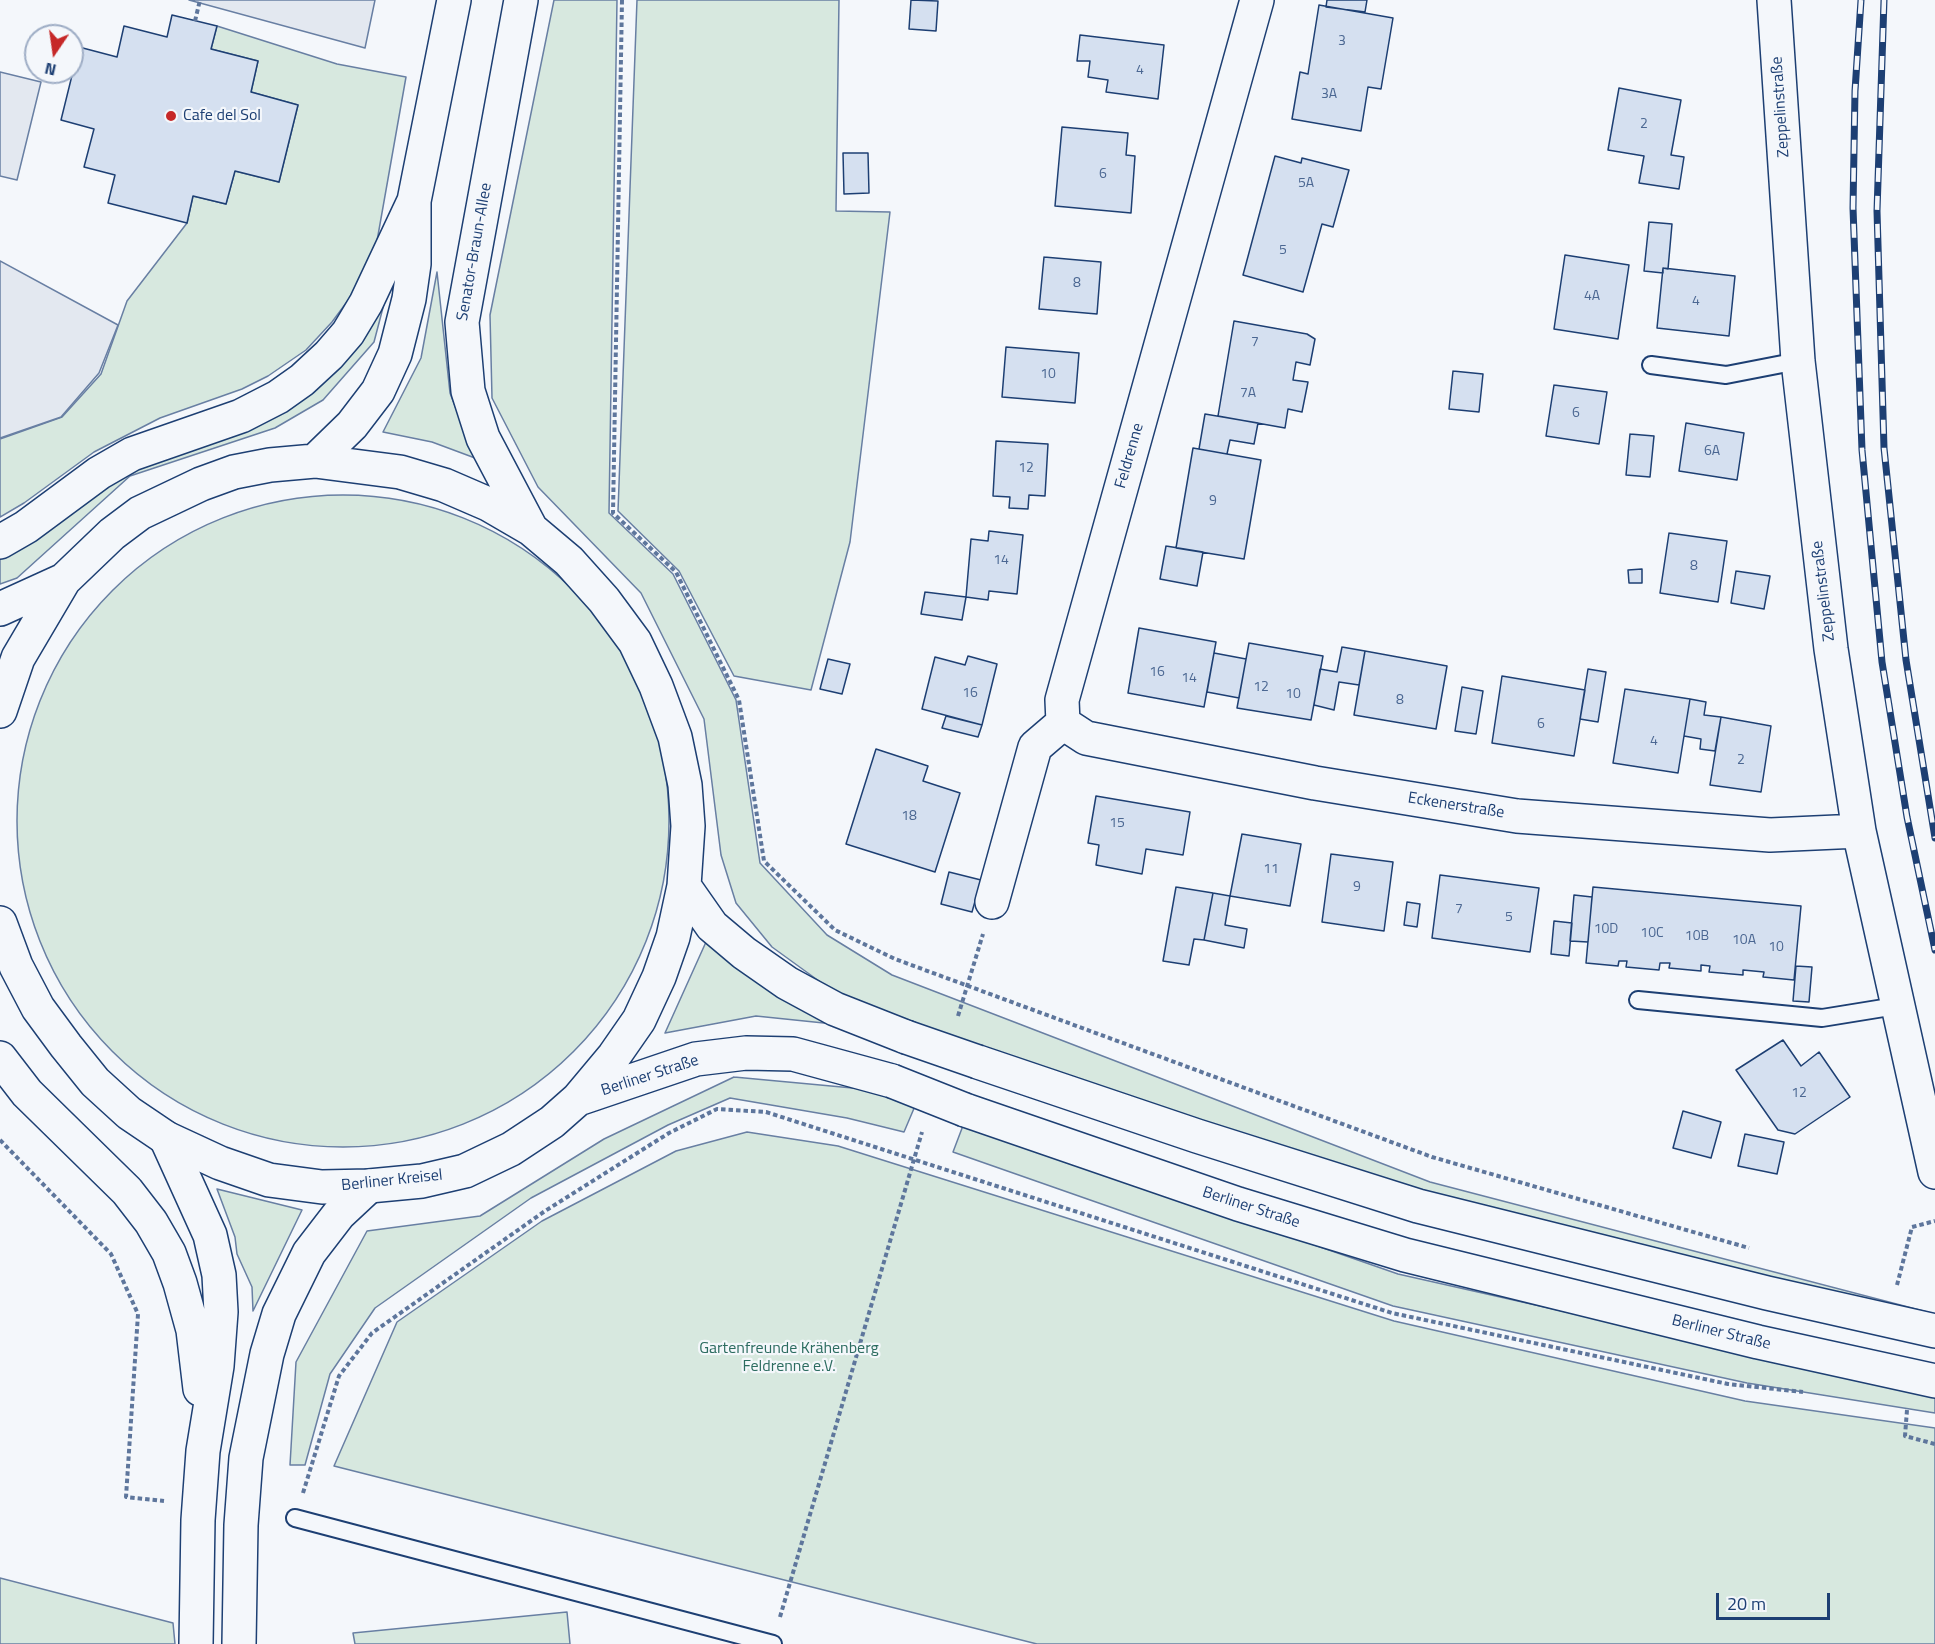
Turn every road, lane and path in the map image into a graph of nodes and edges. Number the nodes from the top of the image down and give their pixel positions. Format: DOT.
graph roads {
  1 [pos="200,0"];
  2 [pos="454,0"];
  3 [pos="521,0"];
  4 [pos="622,0"];
  5 [pos="1257,0"];
  6 [pos="1774,0"];
  7 [pos="195,21"];
  8 [pos="414,201"];
  9 [pos="1798,361"];
  10 [pos="1651,365"];
  11 [pos="315,461"];
  12 [pos="531,529"];
  13 [pos="0,542"];
  14 [pos="64,580"];
  15 [pos="0,609"];
  16 [pos="0,711"];
  17 [pos="1063,723"];
  18 [pos="1859,831"];
  19 [pos="684,885"];
  20 [pos="992,902"];
  21 [pos="0,923"];
  22 [pos="967,987"];
  23 [pos="1638,1000"];
  24 [pos="1896,1006"];
  25 [pos="0,1058"];
  26 [pos="578,1099"];
  27 [pos="166,1138"];
  28 [pos="0,1140"];
  29 [pos="914,1160"];
  30 [pos="1935,1172"];
  31 [pos="369,1186"];
  32 [pos="1935,1221"];
  33 [pos="1760,1251"];
  34 [pos="1895,1290"];
  35 [pos="1935,1331"];
  36 [pos="1935,1381"];
  37 [pos="1807,1392"];
  38 [pos="1916,1409"];
  39 [pos="1935,1444"];
  40 [pos="203,1451"];
  41 [pos="169,1502"];
  42 [pos="295,1518"];
  43 [pos="196,1644"];
  44 [pos="239,1644"];
  45 [pos="772,1644"];
  1 -- 7 [label="path"];
  2 -- 8 [label="main road"];
  3 -- 12 [label="main road, Senator-Braun-Allee"];
  4 -- 22 [label="path"];
  5 -- 17 [label="main road, Feldrenne"];
  6 -- 9 [label="main road, Zeppelinstraße"];
  8 -- 11 [label="main road"];
  8 -- 13 [label="main road"];
  9 -- 10 [label="lane"];
  9 -- 18 [label="main road, Zeppelinstraße"];
  11 -- 12 [label="main road, Berliner Kreisel"];
  11 -- 14 [label="main road, Berliner Kreisel"];
  12 -- 19 [label="main road, Berliner Kreisel"];
  14 -- 15 [label="main road"];
  14 -- 16 [label="main road, Berliner Kreisel"];
  17 -- 18 [label="main road, Eckenerstraße"];
  17 -- 20 [label="main road"];
  18 -- 24 [label="main road, Zeppelinstraße"];
  19 -- 26 [label="main road, Berliner Kreisel"];
  19 -- 35 [label="main road, bridge"];
  20 -- 22 [label="path"];
  21 -- 27 [label="main road, Berliner Kreisel"];
  22 -- 33 [label="path"];
  23 -- 24 [label="lane"];
  24 -- 30 [label="main road, Zeppelinstraße"];
  25 -- 40 [label="main road"];
  26 -- 31 [label="main road, Berliner Kreisel"];
  26 -- 36 [label="main road, Berliner Straße, bridge"];
  27 -- 31 [label="main road, Berliner Kreisel"];
  27 -- 40 [label="main road"];
  28 -- 41 [label="path"];
  29 -- 37 [label="path"];
  29 -- 42 [label="path"];
  29 -- 45 [label="path"];
  31 -- 44 [label="main road"];
  32 -- 34 [label="path"];
  38 -- 39 [label="path"];
  40 -- 43 [label="main road"];
  42 -- 45 [label="lane"];
}
